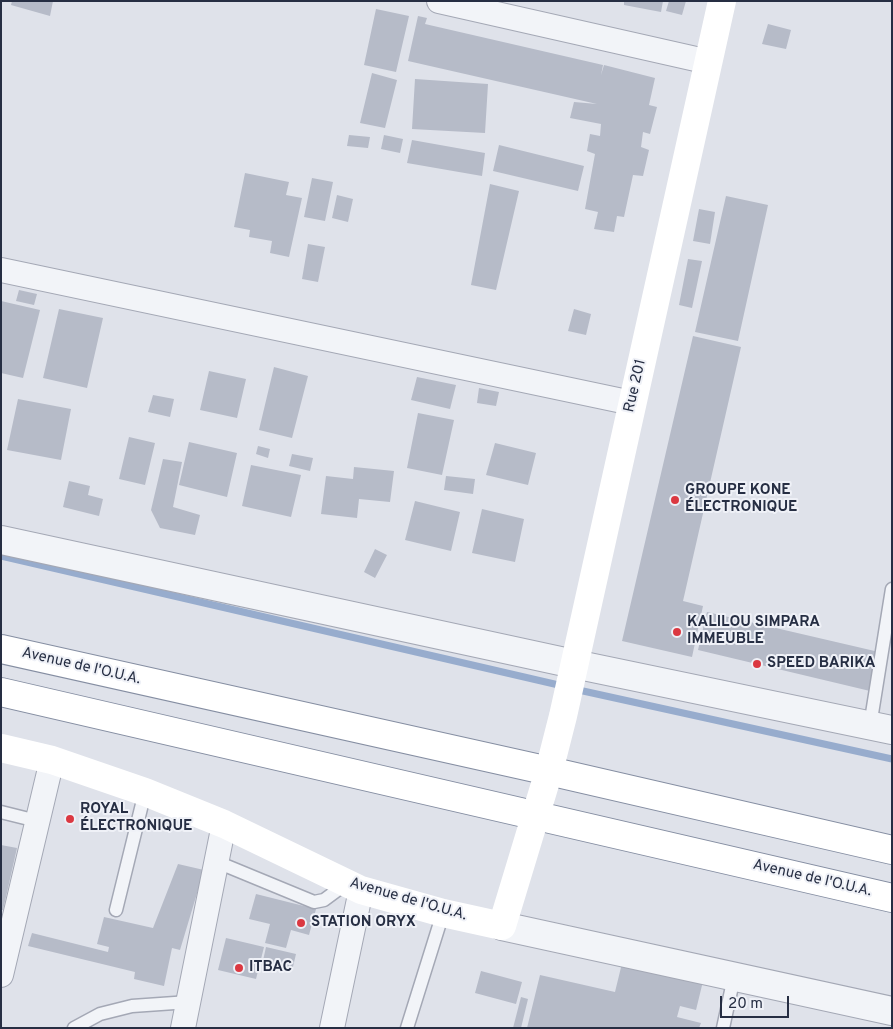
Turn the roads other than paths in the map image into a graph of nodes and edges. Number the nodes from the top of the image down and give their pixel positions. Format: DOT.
graph roads {
  1 [pos="439,1"];
  2 [pos="722,1"];
  3 [pos="709,62"];
  4 [pos="1,270"];
  5 [pos="632,403"];
  6 [pos="1,540"];
  7 [pos="892,589"];
  8 [pos="1,649"];
  9 [pos="574,664"];
  10 [pos="1,692"];
  11 [pos="881,728"];
  12 [pos="1,748"];
  13 [pos="52,760"];
  14 [pos="549,771"];
  15 [pos="145,792"];
  16 [pos="1,812"];
  17 [pos="536,815"];
  18 [pos="37,821"];
  19 [pos="224,824"];
  20 [pos="892,850"];
  21 [pos="216,862"];
  22 [pos="354,886"];
  23 [pos="892,898"];
  24 [pos="116,910"];
  25 [pos="442,913"];
  26 [pos="502,926"];
  27 [pos="1,975"];
  28 [pos="734,977"];
  29 [pos="189,1002"];
  30 [pos="892,1011"];
  31 [pos="74,1028"];
  32 [pos="183,1028"];
  33 [pos="332,1028"];
  34 [pos="407,1028"];
  35 [pos="723,1028"];
  1 -- 3 [label="street"];
  2 -- 3 [label="main road, Rue 201"];
  3 -- 5 [label="main road, Rue 201"];
  4 -- 5 [label="street"];
  5 -- 9 [label="main road, Rue 201"];
  6 -- 9 [label="street"];
  7 -- 11 [label="lane"];
  8 -- 14 [label="main road, Avenue de l'O.U.A."];
  9 -- 11 [label="street"];
  9 -- 14 [label="main road, Rue 201"];
  10 -- 17 [label="main road, Avenue de l'O.U.A."];
  12 -- 13 [label="main road, Avenue de l'O.U.A."];
  13 -- 15 [label="main road, Avenue de l'O.U.A."];
  13 -- 18 [label="street"];
  14 -- 17 [label="main road, Rue 201"];
  14 -- 20 [label="main road, Avenue de l'O.U.A."];
  15 -- 19 [label="main road, Avenue de l'O.U.A."];
  15 -- 24 [label="lane"];
  16 -- 18 [label="lane"];
  17 -- 23 [label="main road, Avenue de l'O.U.A."];
  17 -- 26 [label="main road, Rue 201"];
  18 -- 27 [label="street"];
  19 -- 21 [label="street"];
  19 -- 22 [label="main road, Avenue de l'O.U.A."];
  21 -- 22 [label="lane"];
  21 -- 29 [label="street"];
  22 -- 25 [label="main road, Avenue de l'O.U.A."];
  22 -- 33 [label="street"];
  25 -- 26 [label="main road, Avenue de l'O.U.A."];
  25 -- 34 [label="lane"];
  26 -- 28 [label="street, Avenue de l'O.U.A."];
  28 -- 30 [label="street, Avenue de l'O.U.A."];
  28 -- 35 [label="lane"];
  29 -- 31 [label="lane"];
  29 -- 32 [label="street"];
}
